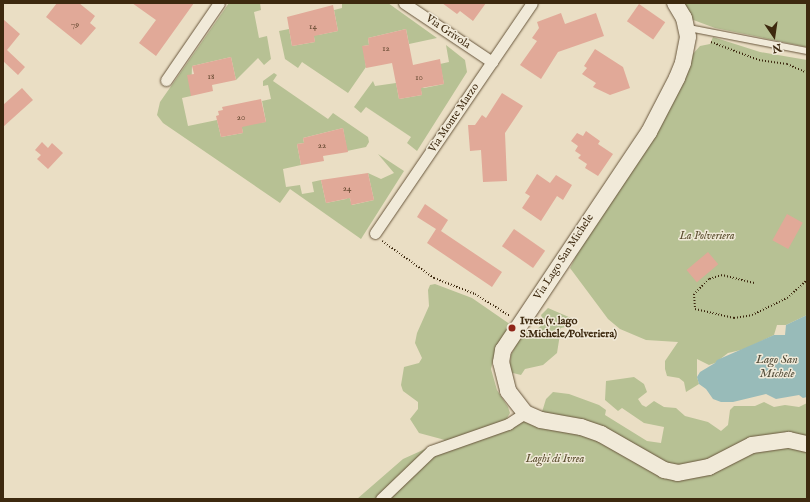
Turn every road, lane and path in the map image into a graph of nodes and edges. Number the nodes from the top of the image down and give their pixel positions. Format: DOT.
graph roads {
  1 [pos="220,3"];
  2 [pos="404,3"];
  3 [pos="532,3"];
  4 [pos="675,3"];
  5 [pos="686,28"];
  6 [pos="711,42"];
  7 [pos="807,51"];
  8 [pos="492,62"];
  9 [pos="807,73"];
  10 [pos="166,80"];
  11 [pos="375,232"];
  12 [pos="807,280"];
  13 [pos="754,283"];
  14 [pos="521,323"];
  15 [pos="525,413"];
  16 [pos="807,444"];
  17 [pos="381,499"];
  1 -- 10 [label="street"];
  2 -- 8 [label="street, Via Grivola"];
  3 -- 8 [label="street, Via Monte Marzo"];
  4 -- 5 [label="main road, Via Lago San Michele"];
  5 -- 7 [label="lane"];
  5 -- 14 [label="main road, Via Lago San Michele"];
  6 -- 9 [label="path"];
  8 -- 11 [label="street, Via Monte Marzo"];
  11 -- 14 [label="path"];
  12 -- 13 [label="path"];
  14 -- 15 [label="main road, Via Lago San Michele"];
  15 -- 16 [label="main road"];
  15 -- 17 [label="street"];
}
